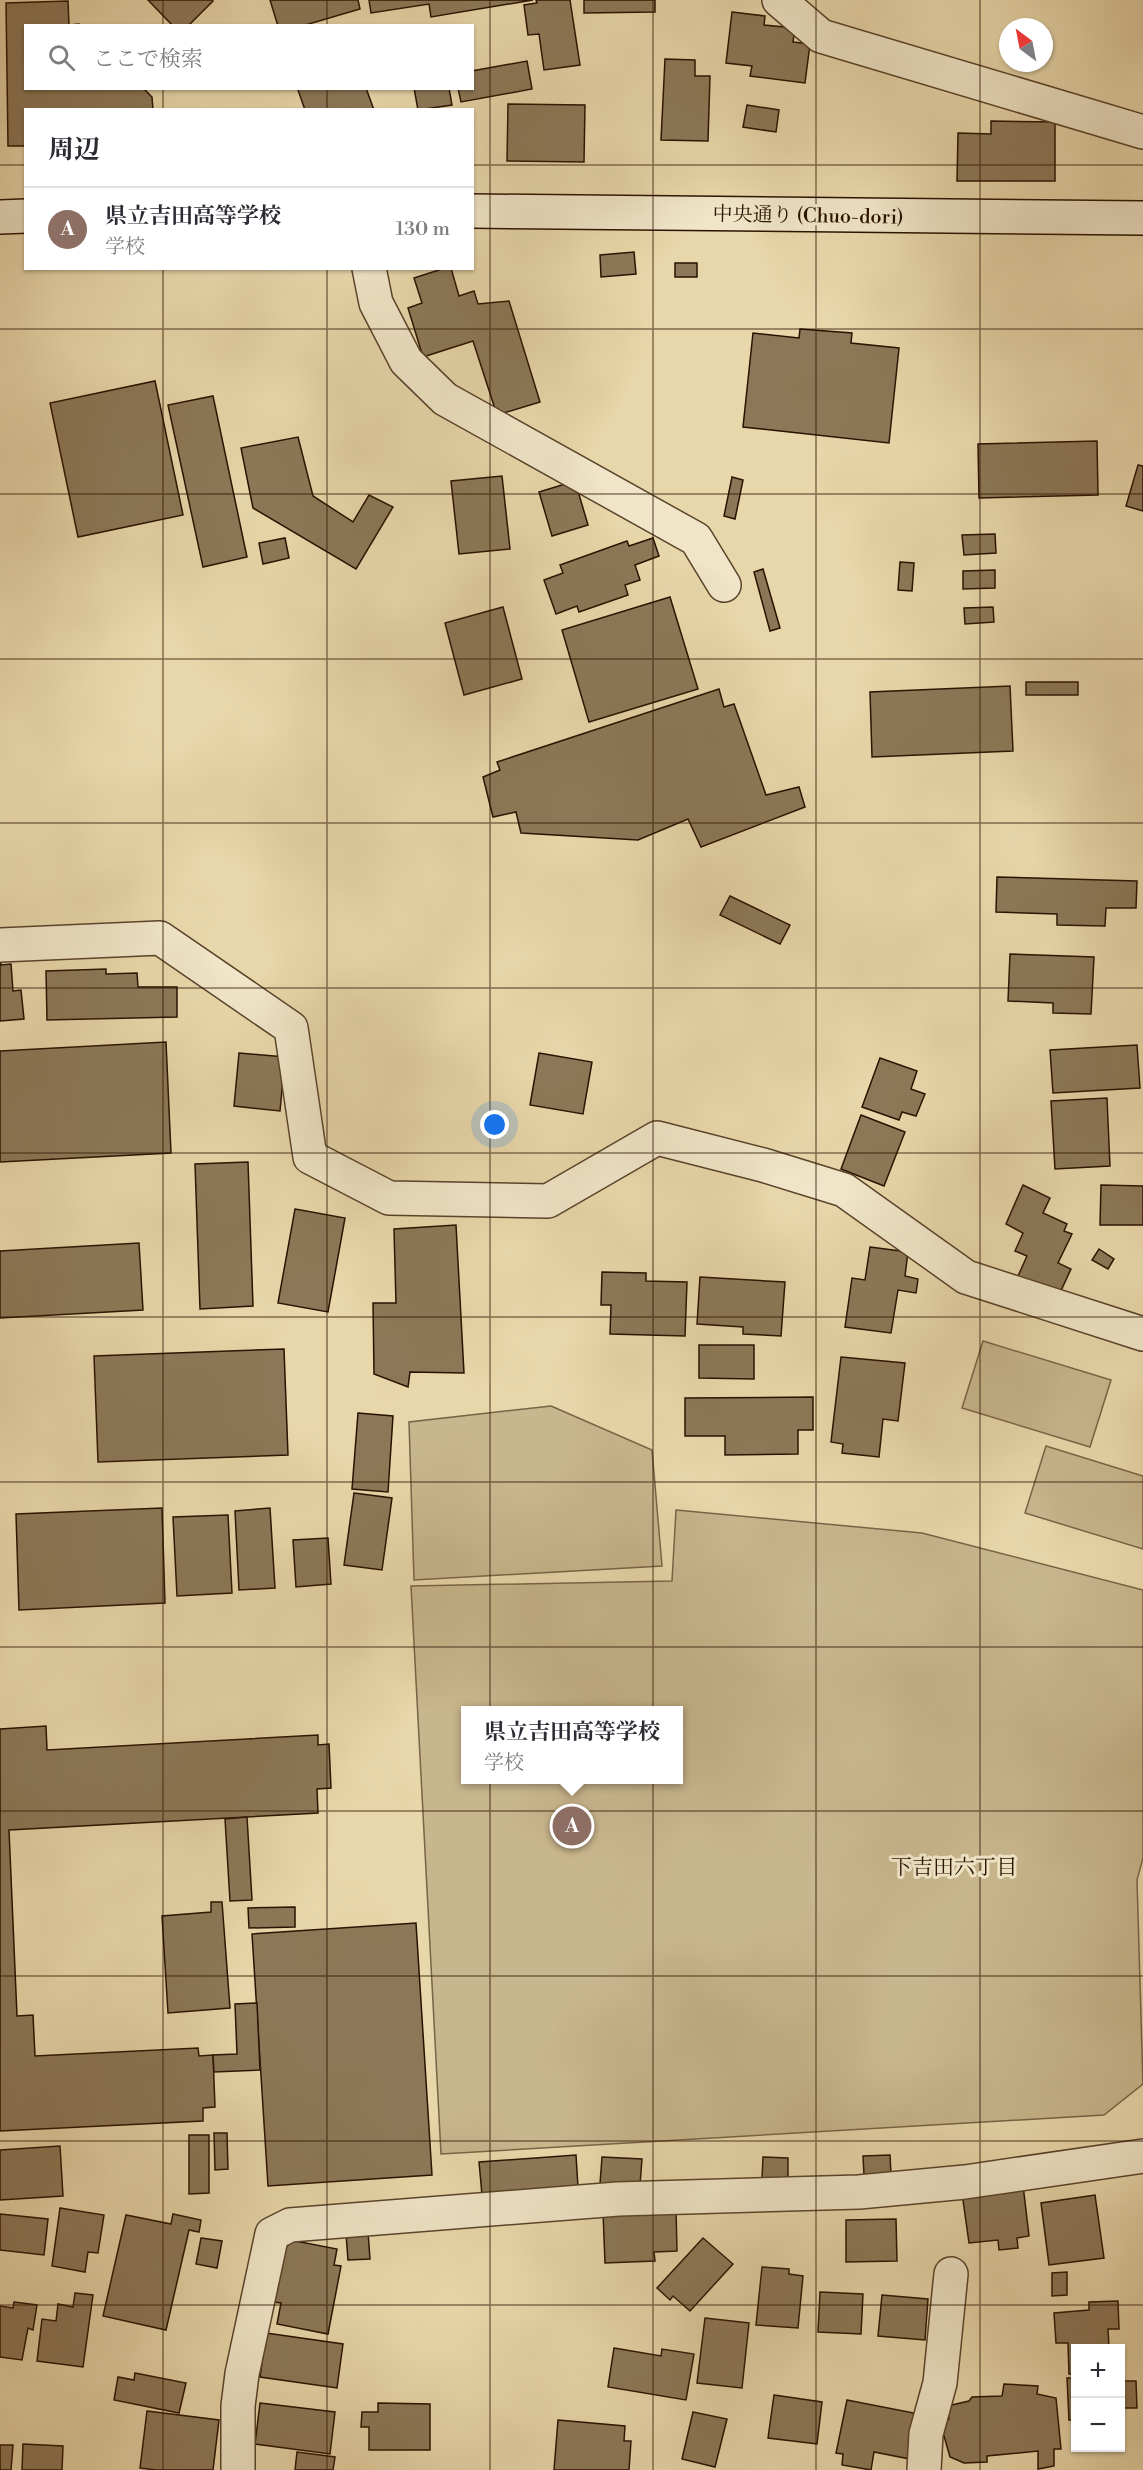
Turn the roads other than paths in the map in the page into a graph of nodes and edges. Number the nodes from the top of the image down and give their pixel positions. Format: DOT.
graph roads {
  1 [pos="779,0"];
  2 [pos="1143,132"];
  3 [pos="474,211"];
  4 [pos="24,216"];
  5 [pos="0,217"];
  6 [pos="1143,218"];
  7 [pos="369,270"];
  8 [pos="724,585"];
  9 [pos="0,945"];
  10 [pos="1143,1334"];
  11 [pos="1143,2156"];
  12 [pos="951,2274"];
  13 [pos="238,2470"];
  14 [pos="924,2470"];
  1 -- 2 [label="street"];
  3 -- 6 [label="street, 中央通り (Chuo-dori)"];
  4 -- 5 [label="street"];
  7 -- 8 [label="street"];
  9 -- 10 [label="street"];
  11 -- 13 [label="street"];
  12 -- 14 [label="street"];
}
